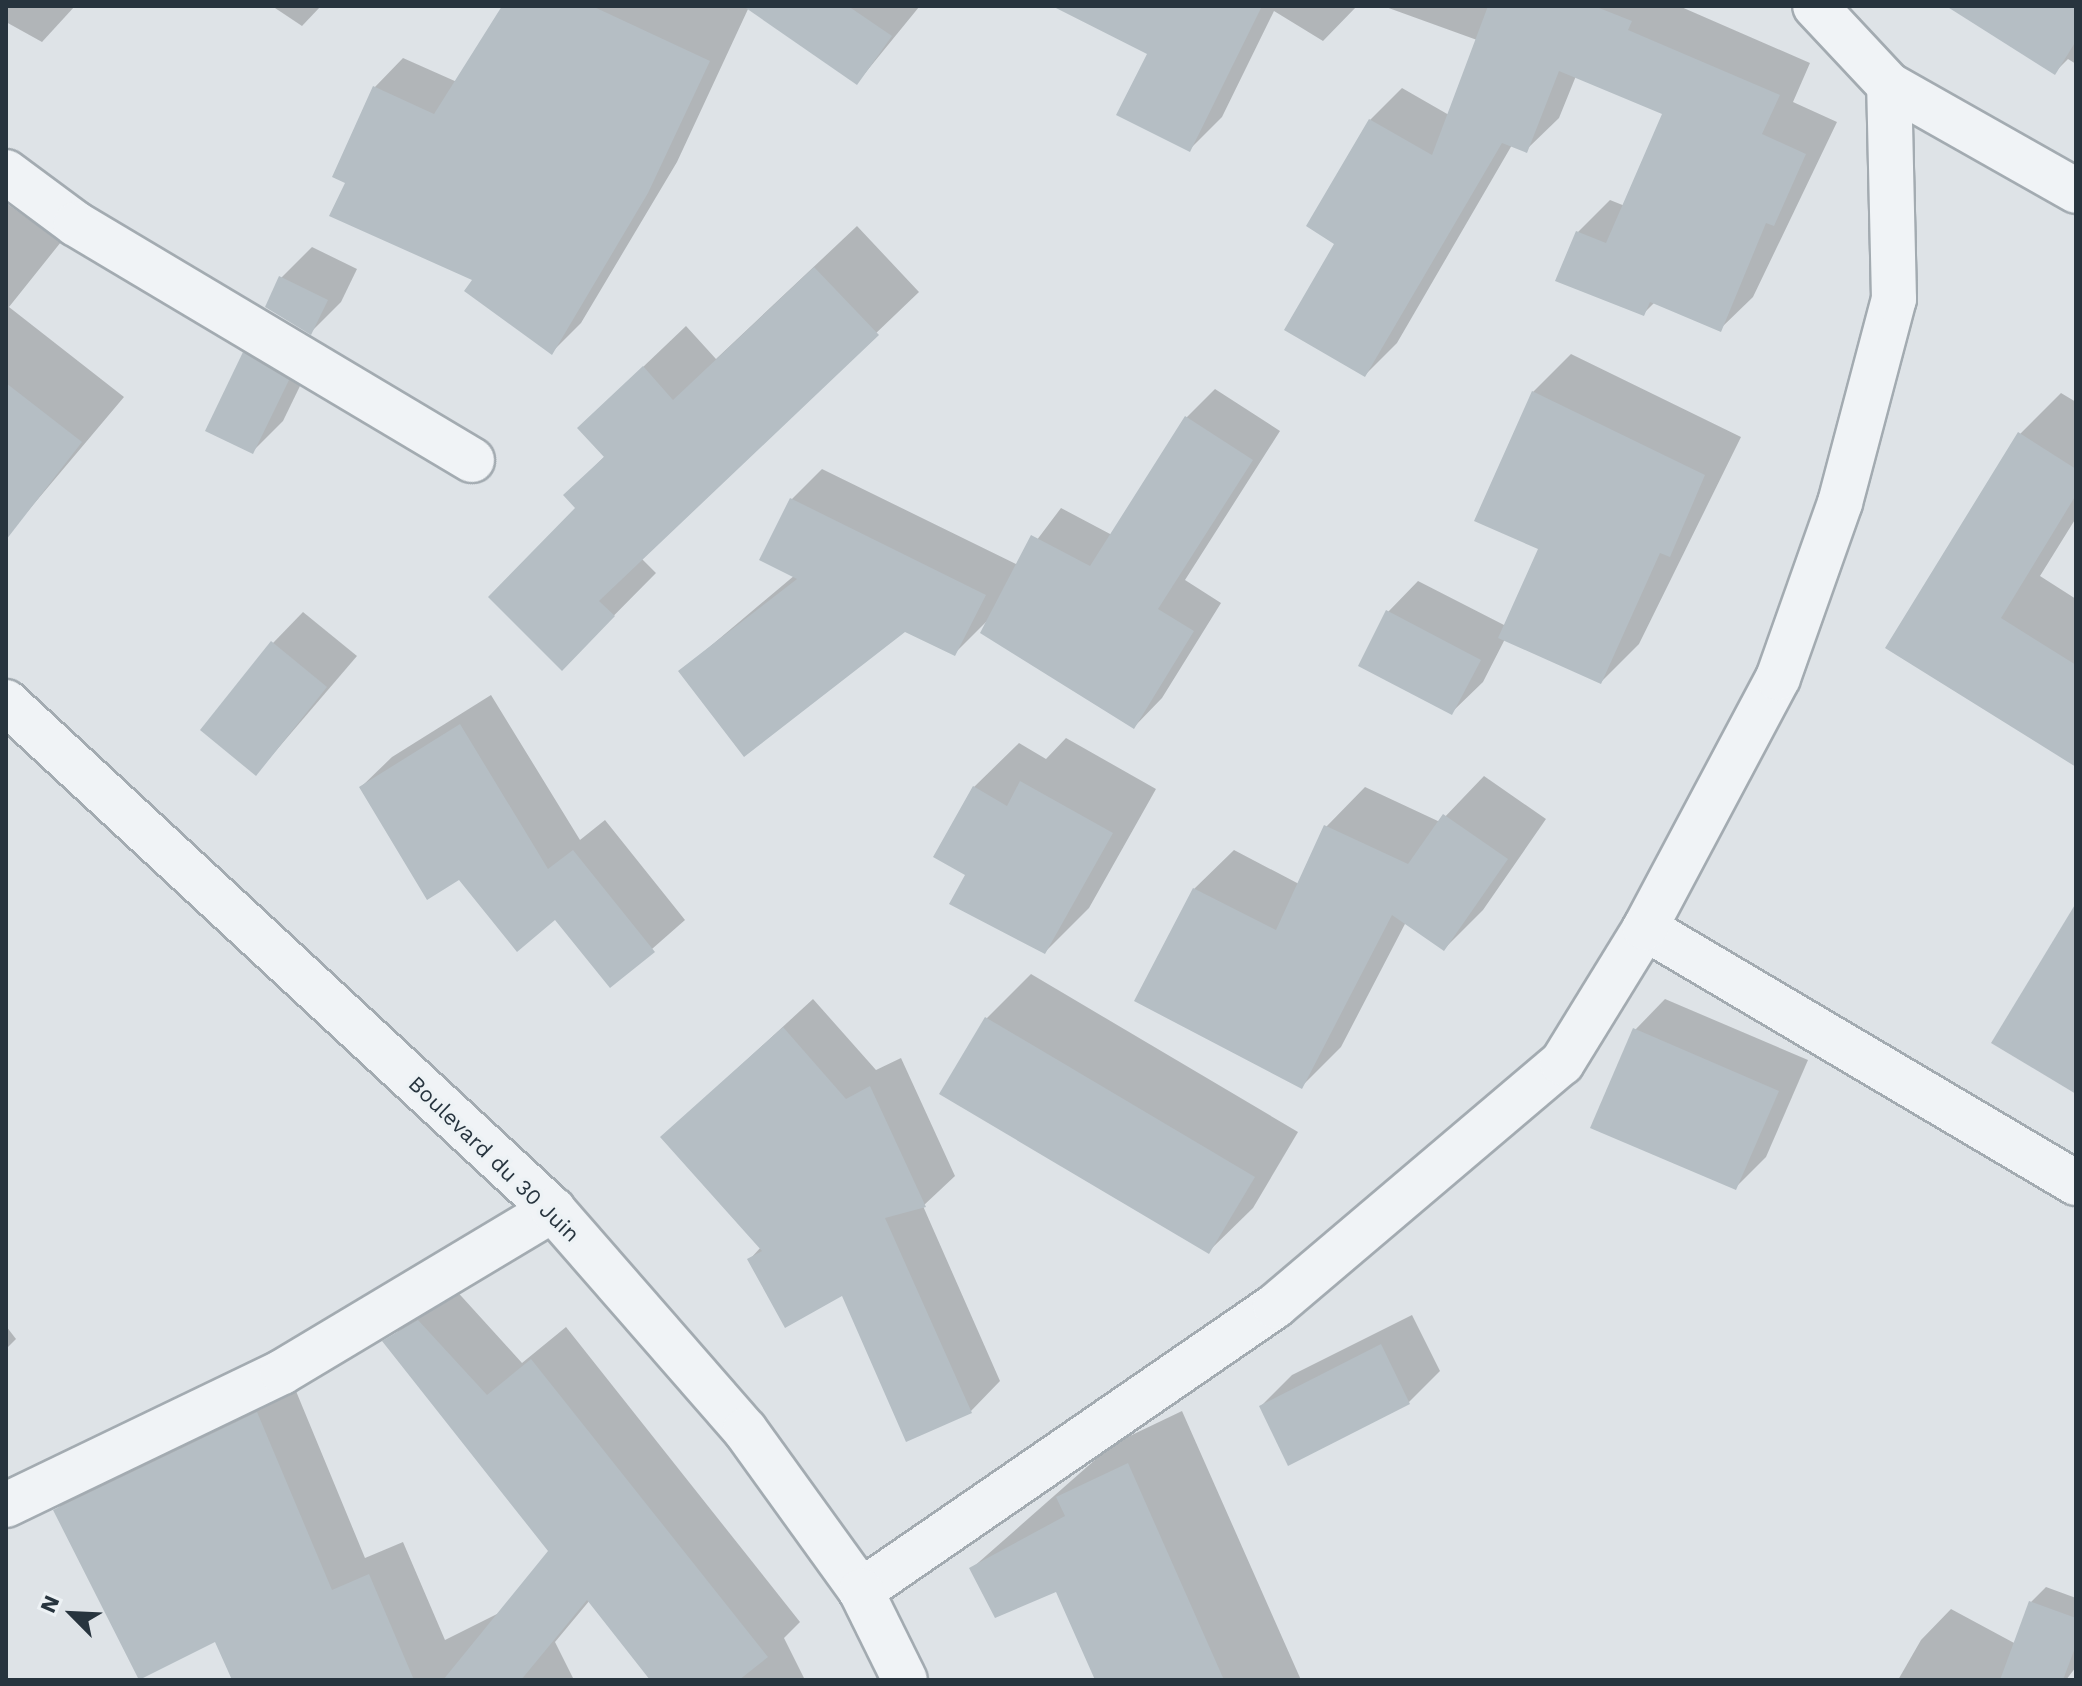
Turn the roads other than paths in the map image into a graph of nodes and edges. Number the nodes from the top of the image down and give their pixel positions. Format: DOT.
graph roads {
  1 [pos="1815,6"];
  2 [pos="1889,85"];
  3 [pos="6,172"];
  4 [pos="2076,191"];
  5 [pos="472,460"];
  6 [pos="6,702"];
  7 [pos="1645,928"];
  8 [pos="2076,1183"];
  9 [pos="553,1210"];
  10 [pos="6,1505"];
  11 [pos="861,1591"];
  12 [pos="905,1680"];
  1 -- 2 [label="street"];
  2 -- 4 [label="street"];
  2 -- 7 [label="street"];
  3 -- 5 [label="street"];
  6 -- 9 [label="street, Boulevard du 30 Juin"];
  7 -- 8 [label="street"];
  7 -- 11 [label="street"];
  9 -- 10 [label="street"];
  9 -- 11 [label="street, Boulevard du 30 Juin"];
  11 -- 12 [label="street, Boulevard du 30 Juin"];
}
